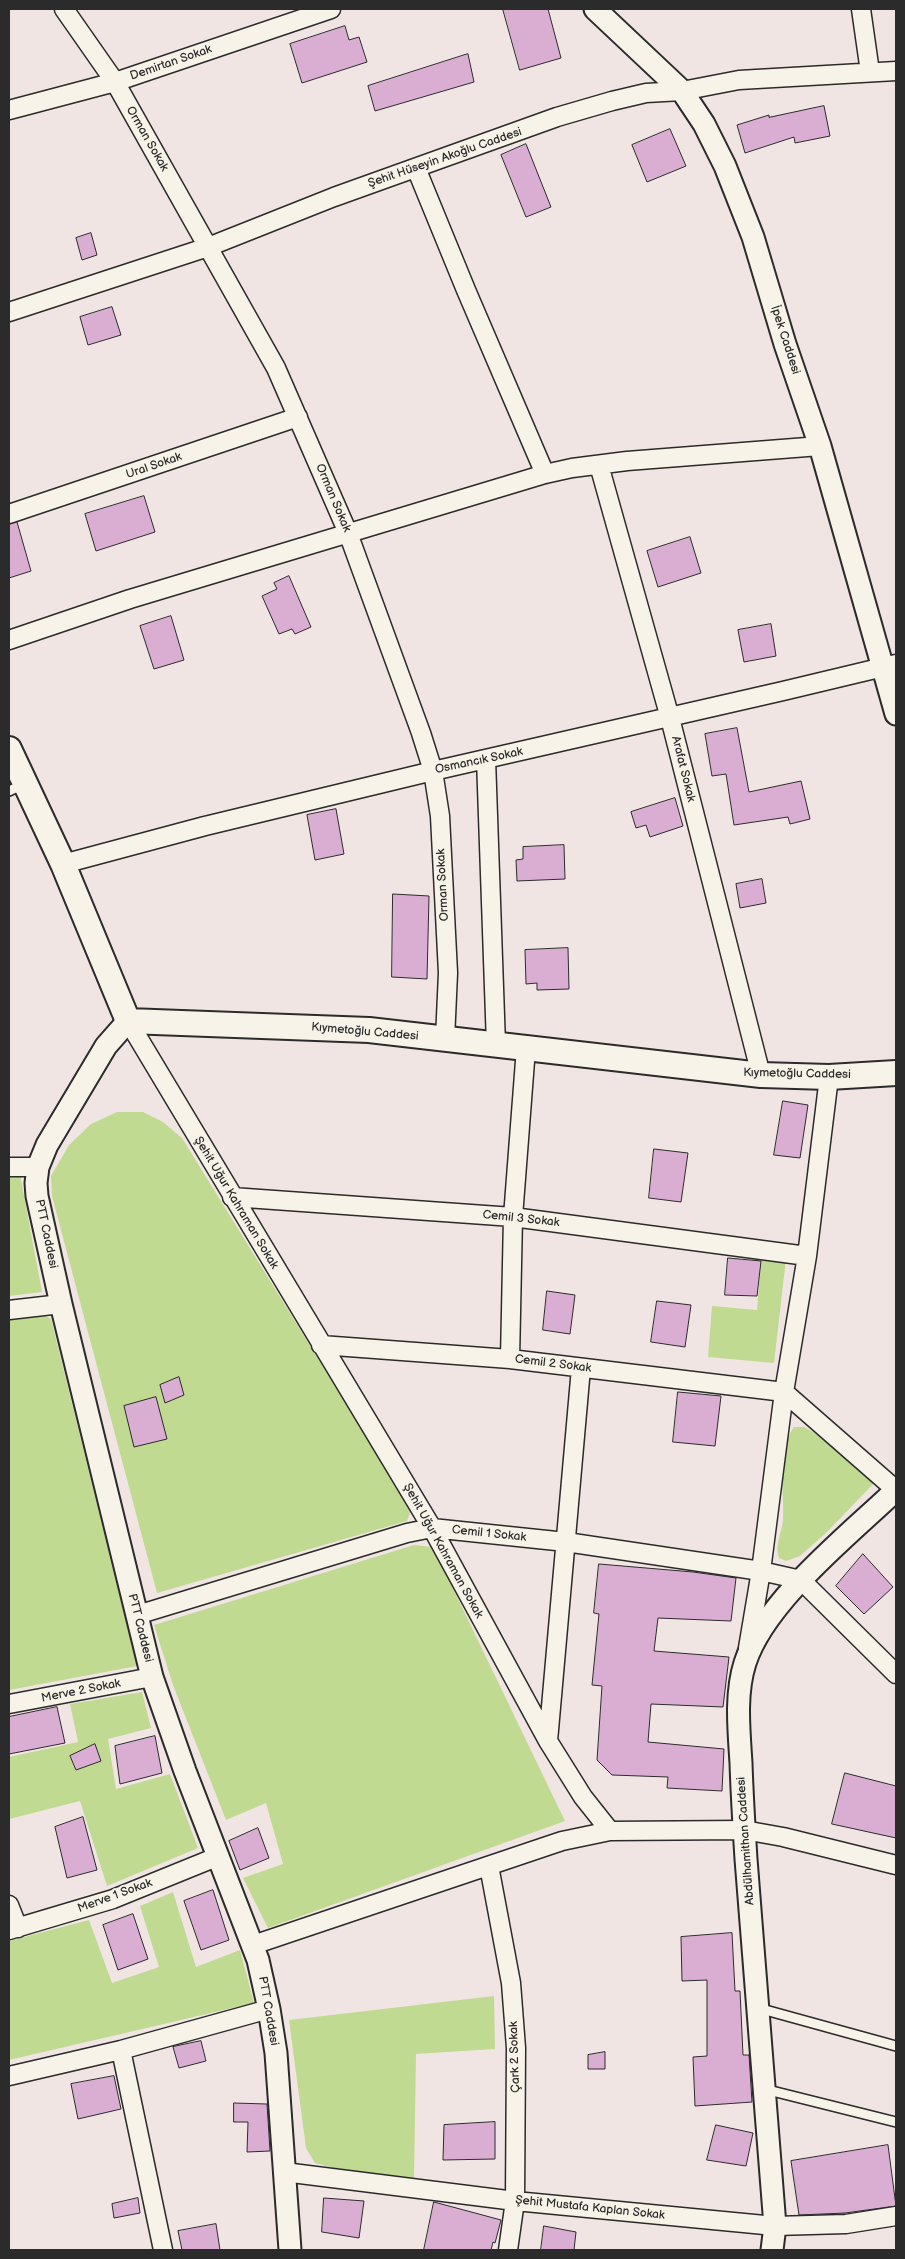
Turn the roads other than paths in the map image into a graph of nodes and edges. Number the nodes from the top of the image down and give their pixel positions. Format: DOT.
graph roads {
  1 [pos="64,9"];
  2 [pos="331,9"];
  3 [pos="595,9"];
  4 [pos="861,9"];
  5 [pos="896,71"];
  6 [pos="870,72"];
  7 [pos="115,82"];
  8 [pos="682,91"];
  9 [pos="9,110"];
  10 [pos="416,168"];
  11 [pos="208,247"];
  12 [pos="9,312"];
  13 [pos="298,418"];
  14 [pos="820,446"];
  15 [pos="598,465"];
  16 [pos="545,474"];
  17 [pos="9,514"];
  18 [pos="348,533"];
  19 [pos="9,640"];
  20 [pos="890,665"];
  21 [pos="896,714"];
  22 [pos="670,718"];
  23 [pos="9,749"];
  24 [pos="486,759"];
  25 [pos="433,770"];
  26 [pos="17,787"];
  27 [pos="63,864"];
  28 [pos="128,1021"];
  29 [pos="444,1039"];
  30 [pos="496,1046"];
  31 [pos="526,1048"];
  32 [pos="896,1073"];
  33 [pos="761,1075"];
  34 [pos="829,1077"];
  35 [pos="9,1167"];
  36 [pos="38,1167"];
  37 [pos="232,1197"];
  38 [pos="513,1217"];
  39 [pos="808,1256"];
  40 [pos="61,1304"];
  41 [pos="9,1310"];
  42 [pos="321,1345"];
  43 [pos="510,1359"];
  44 [pos="581,1368"];
  45 [pos="784,1392"];
  46 [pos="896,1490"];
  47 [pos="432,1528"];
  48 [pos="566,1542"];
  49 [pos="761,1571"];
  50 [pos="801,1580"];
  51 [pos="137,1615"];
  52 [pos="745,1663"];
  53 [pos="896,1674"];
  54 [pos="152,1677"];
  55 [pos="9,1704"];
  56 [pos="548,1741"];
  57 [pos="744,1830"];
  58 [pos="610,1831"];
  59 [pos="219,1856"];
  60 [pos="896,1865"];
  61 [pos="489,1866"];
  62 [pos="9,1905"];
  63 [pos="13,1929"];
  64 [pos="253,1945"];
  65 [pos="758,2008"];
  66 [pos="269,2009"];
  67 [pos="896,2046"];
  68 [pos="122,2050"];
  69 [pos="9,2076"];
  70 [pos="764,2088"];
  71 [pos="896,2122"];
  72 [pos="284,2172"];
  73 [pos="516,2201"];
  74 [pos="896,2216"];
  75 [pos="774,2226"];
  76 [pos="163,2250"];
  77 [pos="290,2250"];
  78 [pos="508,2250"];
  79 [pos="772,2250"];
  1 -- 7 [label="street, Orman Sokak"];
  2 -- 7 [label="street, Demirtan Sokak"];
  3 -- 8 [label="street, İpek Caddesi"];
  4 -- 6 [label="street"];
  5 -- 6 [label="street, Şehit Hüseyin Akoğlu Caddesi"];
  6 -- 8 [label="street, Şehit Hüseyin Akoğlu Caddesi"];
  7 -- 9 [label="street, Demirtan Sokak"];
  7 -- 11 [label="street, Orman Sokak"];
  8 -- 10 [label="street, Şehit Hüseyin Akoğlu Caddesi"];
  8 -- 14 [label="street, İpek Caddesi"];
  10 -- 11 [label="street, Şehit Hüseyin Akoğlu Caddesi"];
  10 -- 16 [label="street"];
  11 -- 12 [label="street, Şehit Hüseyin Akoğlu Caddesi"];
  11 -- 13 [label="street, Orman Sokak"];
  13 -- 17 [label="street, Ural Sokak"];
  13 -- 18 [label="street, Orman Sokak"];
  14 -- 15 [label="street"];
  14 -- 20 [label="street, İpek Caddesi"];
  15 -- 16 [label="street"];
  15 -- 22 [label="street, Arafat Sokak"];
  16 -- 18 [label="street"];
  18 -- 19 [label="street"];
  18 -- 25 [label="street, Orman Sokak"];
  20 -- 21 [label="street, İpek Caddesi"];
  20 -- 22 [label="street, Osmancık Sokak"];
  22 -- 24 [label="street, Osmancık Sokak"];
  22 -- 33 [label="street, Arafat Sokak"];
  23 -- 26 [label="main road"];
  24 -- 25 [label="street, Osmancık Sokak"];
  24 -- 30 [label="street"];
  25 -- 27 [label="street, Osmancık Sokak"];
  25 -- 29 [label="street, Orman Sokak"];
  26 -- 27 [label="main road"];
  27 -- 28 [label="main road"];
  28 -- 29 [label="main road, Kıymetoğlu Caddesi"];
  28 -- 36 [label="street, PTT Caddesi"];
  28 -- 37 [label="street, Şehit Uğur Kahraman Sokak"];
  29 -- 30 [label="main road, Kıymetoğlu Caddesi"];
  30 -- 31 [label="main road, Kıymetoğlu Caddesi"];
  31 -- 33 [label="main road, Kıymetoğlu Caddesi"];
  31 -- 38 [label="street"];
  32 -- 34 [label="main road, Kıymetoğlu Caddesi"];
  33 -- 34 [label="main road, Kıymetoğlu Caddesi"];
  34 -- 39 [label="street"];
  35 -- 36 [label="street"];
  36 -- 40 [label="street, PTT Caddesi"];
  37 -- 38 [label="street, Cemil 3 Sokak"];
  37 -- 42 [label="street, Şehit Uğur Kahraman Sokak"];
  38 -- 39 [label="street, Cemil 3 Sokak"];
  38 -- 43 [label="street"];
  39 -- 45 [label="street"];
  40 -- 41 [label="street"];
  40 -- 51 [label="street, PTT Caddesi"];
  42 -- 43 [label="street, Cemil 2 Sokak"];
  42 -- 47 [label="street, Şehit Uğur Kahraman Sokak"];
  43 -- 44 [label="street, Cemil 2 Sokak"];
  44 -- 45 [label="street, Cemil 2 Sokak"];
  44 -- 48 [label="street"];
  45 -- 46 [label="street"];
  45 -- 49 [label="street"];
  46 -- 50 [label="street, Abdülhamithan Caddesi"];
  47 -- 48 [label="street, Cemil 1 Sokak"];
  47 -- 51 [label="street, Cemil 1 Sokak"];
  47 -- 56 [label="street, Şehit Uğur Kahraman Sokak"];
  48 -- 49 [label="street, Cemil 1 Sokak"];
  48 -- 56 [label="street"];
  49 -- 50 [label="street, Cemil 1 Sokak"];
  49 -- 52 [label="street"];
  50 -- 52 [label="street, Abdülhamithan Caddesi"];
  50 -- 53 [label="street"];
  51 -- 54 [label="street, PTT Caddesi"];
  52 -- 57 [label="street, Abdülhamithan Caddesi"];
  54 -- 55 [label="street, Merve 2 Sokak"];
  54 -- 59 [label="street, PTT Caddesi"];
  56 -- 58 [label="street, Şehit Uğur Kahraman Sokak"];
  57 -- 58 [label="street"];
  57 -- 60 [label="street"];
  57 -- 65 [label="street, Abdülhamithan Caddesi"];
  58 -- 61 [label="street"];
  59 -- 63 [label="street, Merve 1 Sokak"];
  59 -- 64 [label="street, PTT Caddesi"];
  61 -- 64 [label="street"];
  61 -- 73 [label="street, Çark 2 Sokak"];
  62 -- 63 [label="street"];
  64 -- 66 [label="street, PTT Caddesi"];
  65 -- 67 [label="lane"];
  65 -- 70 [label="street, Abdülhamithan Caddesi"];
  66 -- 68 [label="street"];
  66 -- 72 [label="street, PTT Caddesi"];
  68 -- 69 [label="street"];
  68 -- 76 [label="street"];
  70 -- 71 [label="lane"];
  70 -- 75 [label="street, Abdülhamithan Caddesi"];
  72 -- 73 [label="street, Şehit Mustafa Kaplan Sokak"];
  72 -- 77 [label="street, PTT Caddesi"];
  73 -- 75 [label="street, Şehit Mustafa Kaplan Sokak"];
  73 -- 78 [label="street, Çark 2 Sokak"];
  74 -- 75 [label="street, Şehit Mustafa Kaplan Sokak"];
  75 -- 79 [label="street, Abdülhamithan Caddesi"];
}
